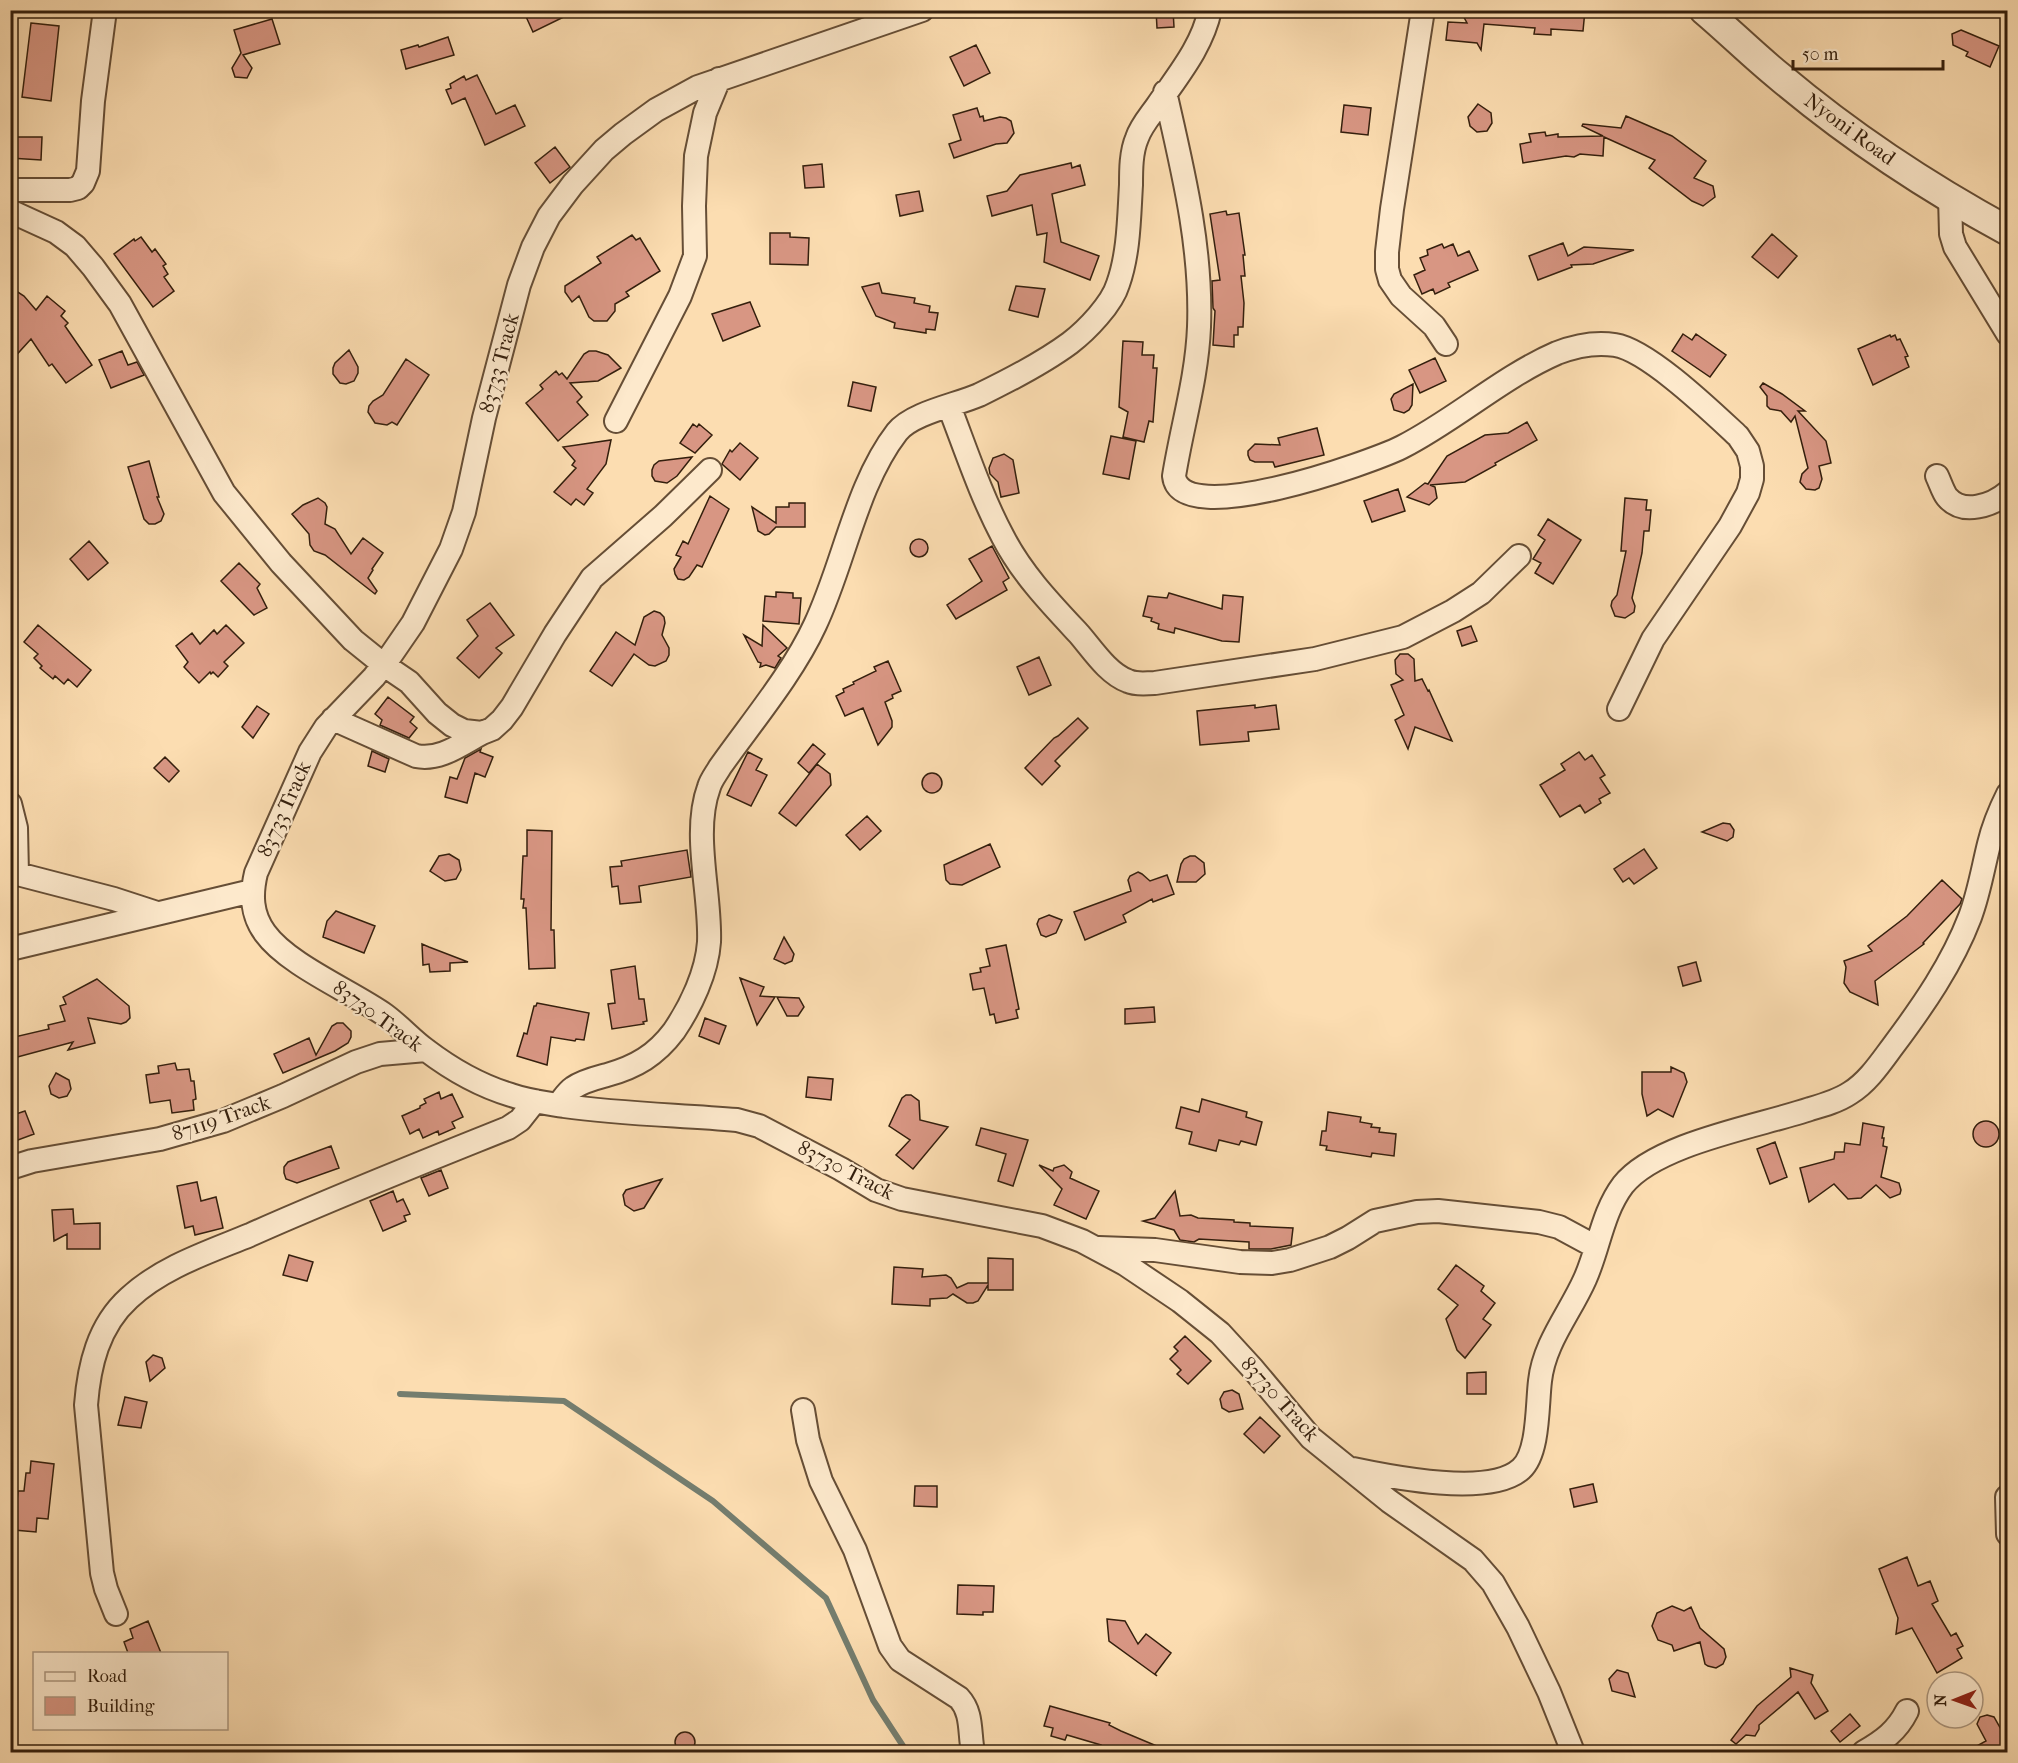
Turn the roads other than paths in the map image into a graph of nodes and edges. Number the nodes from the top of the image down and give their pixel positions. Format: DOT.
graph roads {
  1 [pos="105,10"];
  2 [pos="922,10"];
  3 [pos="1210,10"];
  4 [pos="1423,10"];
  5 [pos="1704,10"];
  6 [pos="719,80"];
  7 [pos="1165,92"];
  8 [pos="10,190"];
  9 [pos="1950,197"];
  10 [pos="10,211"];
  11 [pos="2007,231"];
  12 [pos="2007,334"];
  13 [pos="1446,344"];
  14 [pos="949,406"];
  15 [pos="616,421"];
  16 [pos="710,470"];
  17 [pos="1937,476"];
  18 [pos="2007,492"];
  19 [pos="1519,556"];
  20 [pos="384,665"];
  21 [pos="1619,709"];
  22 [pos="333,719"];
  23 [pos="482,733"];
  24 [pos="2007,794"];
  25 [pos="10,804"];
  26 [pos="14,873"];
  27 [pos="252,891"];
  28 [pos="159,914"];
  29 [pos="10,949"];
  30 [pos="426,1050"];
  31 [pos="535,1101"];
  32 [pos="558,1105"];
  33 [pos="10,1168"];
  34 [pos="1094,1247"];
  35 [pos="1596,1247"];
  36 [pos="803,1410"];
  37 [pos="1349,1469"];
  38 [pos="2007,1497"];
  39 [pos="2007,1534"];
  40 [pos="116,1614"];
  41 [pos="1907,1711"];
  42 [pos="973,1752"];
  43 [pos="1573,1752"];
  44 [pos="1864,1752"];
  1 -- 8 [label="street"];
  2 -- 6 [label="street, 83733 Track"];
  3 -- 7 [label="street"];
  4 -- 13 [label="street"];
  5 -- 9 [label="street, Nyoni Road"];
  6 -- 15 [label="street"];
  6 -- 20 [label="street, 83733 Track"];
  7 -- 14 [label="street"];
  7 -- 21 [label="street"];
  9 -- 11 [label="street, Nyoni Road"];
  9 -- 12 [label="street"];
  10 -- 20 [label="street"];
  14 -- 19 [label="street"];
  14 -- 32 [label="street"];
  16 -- 23 [label="street"];
  17 -- 18 [label="street"];
  20 -- 22 [label="street, 83733 Track"];
  20 -- 23 [label="street"];
  22 -- 23 [label="street"];
  22 -- 27 [label="street, 83733 Track"];
  24 -- 35 [label="street"];
  25 -- 26 [label="street"];
  26 -- 28 [label="street"];
  27 -- 28 [label="street"];
  27 -- 30 [label="street, 83730 Track"];
  28 -- 29 [label="street"];
  30 -- 31 [label="street, 83730 Track"];
  30 -- 33 [label="street, 87119 Track"];
  31 -- 32 [label="street, 83730 Track"];
  31 -- 40 [label="street"];
  32 -- 34 [label="street, 83730 Track"];
  34 -- 35 [label="street"];
  34 -- 37 [label="street, 83730 Track"];
  35 -- 37 [label="street"];
  36 -- 42 [label="street"];
  37 -- 43 [label="street, 83730 Track"];
  38 -- 39 [label="street"];
  41 -- 44 [label="street"];
}
